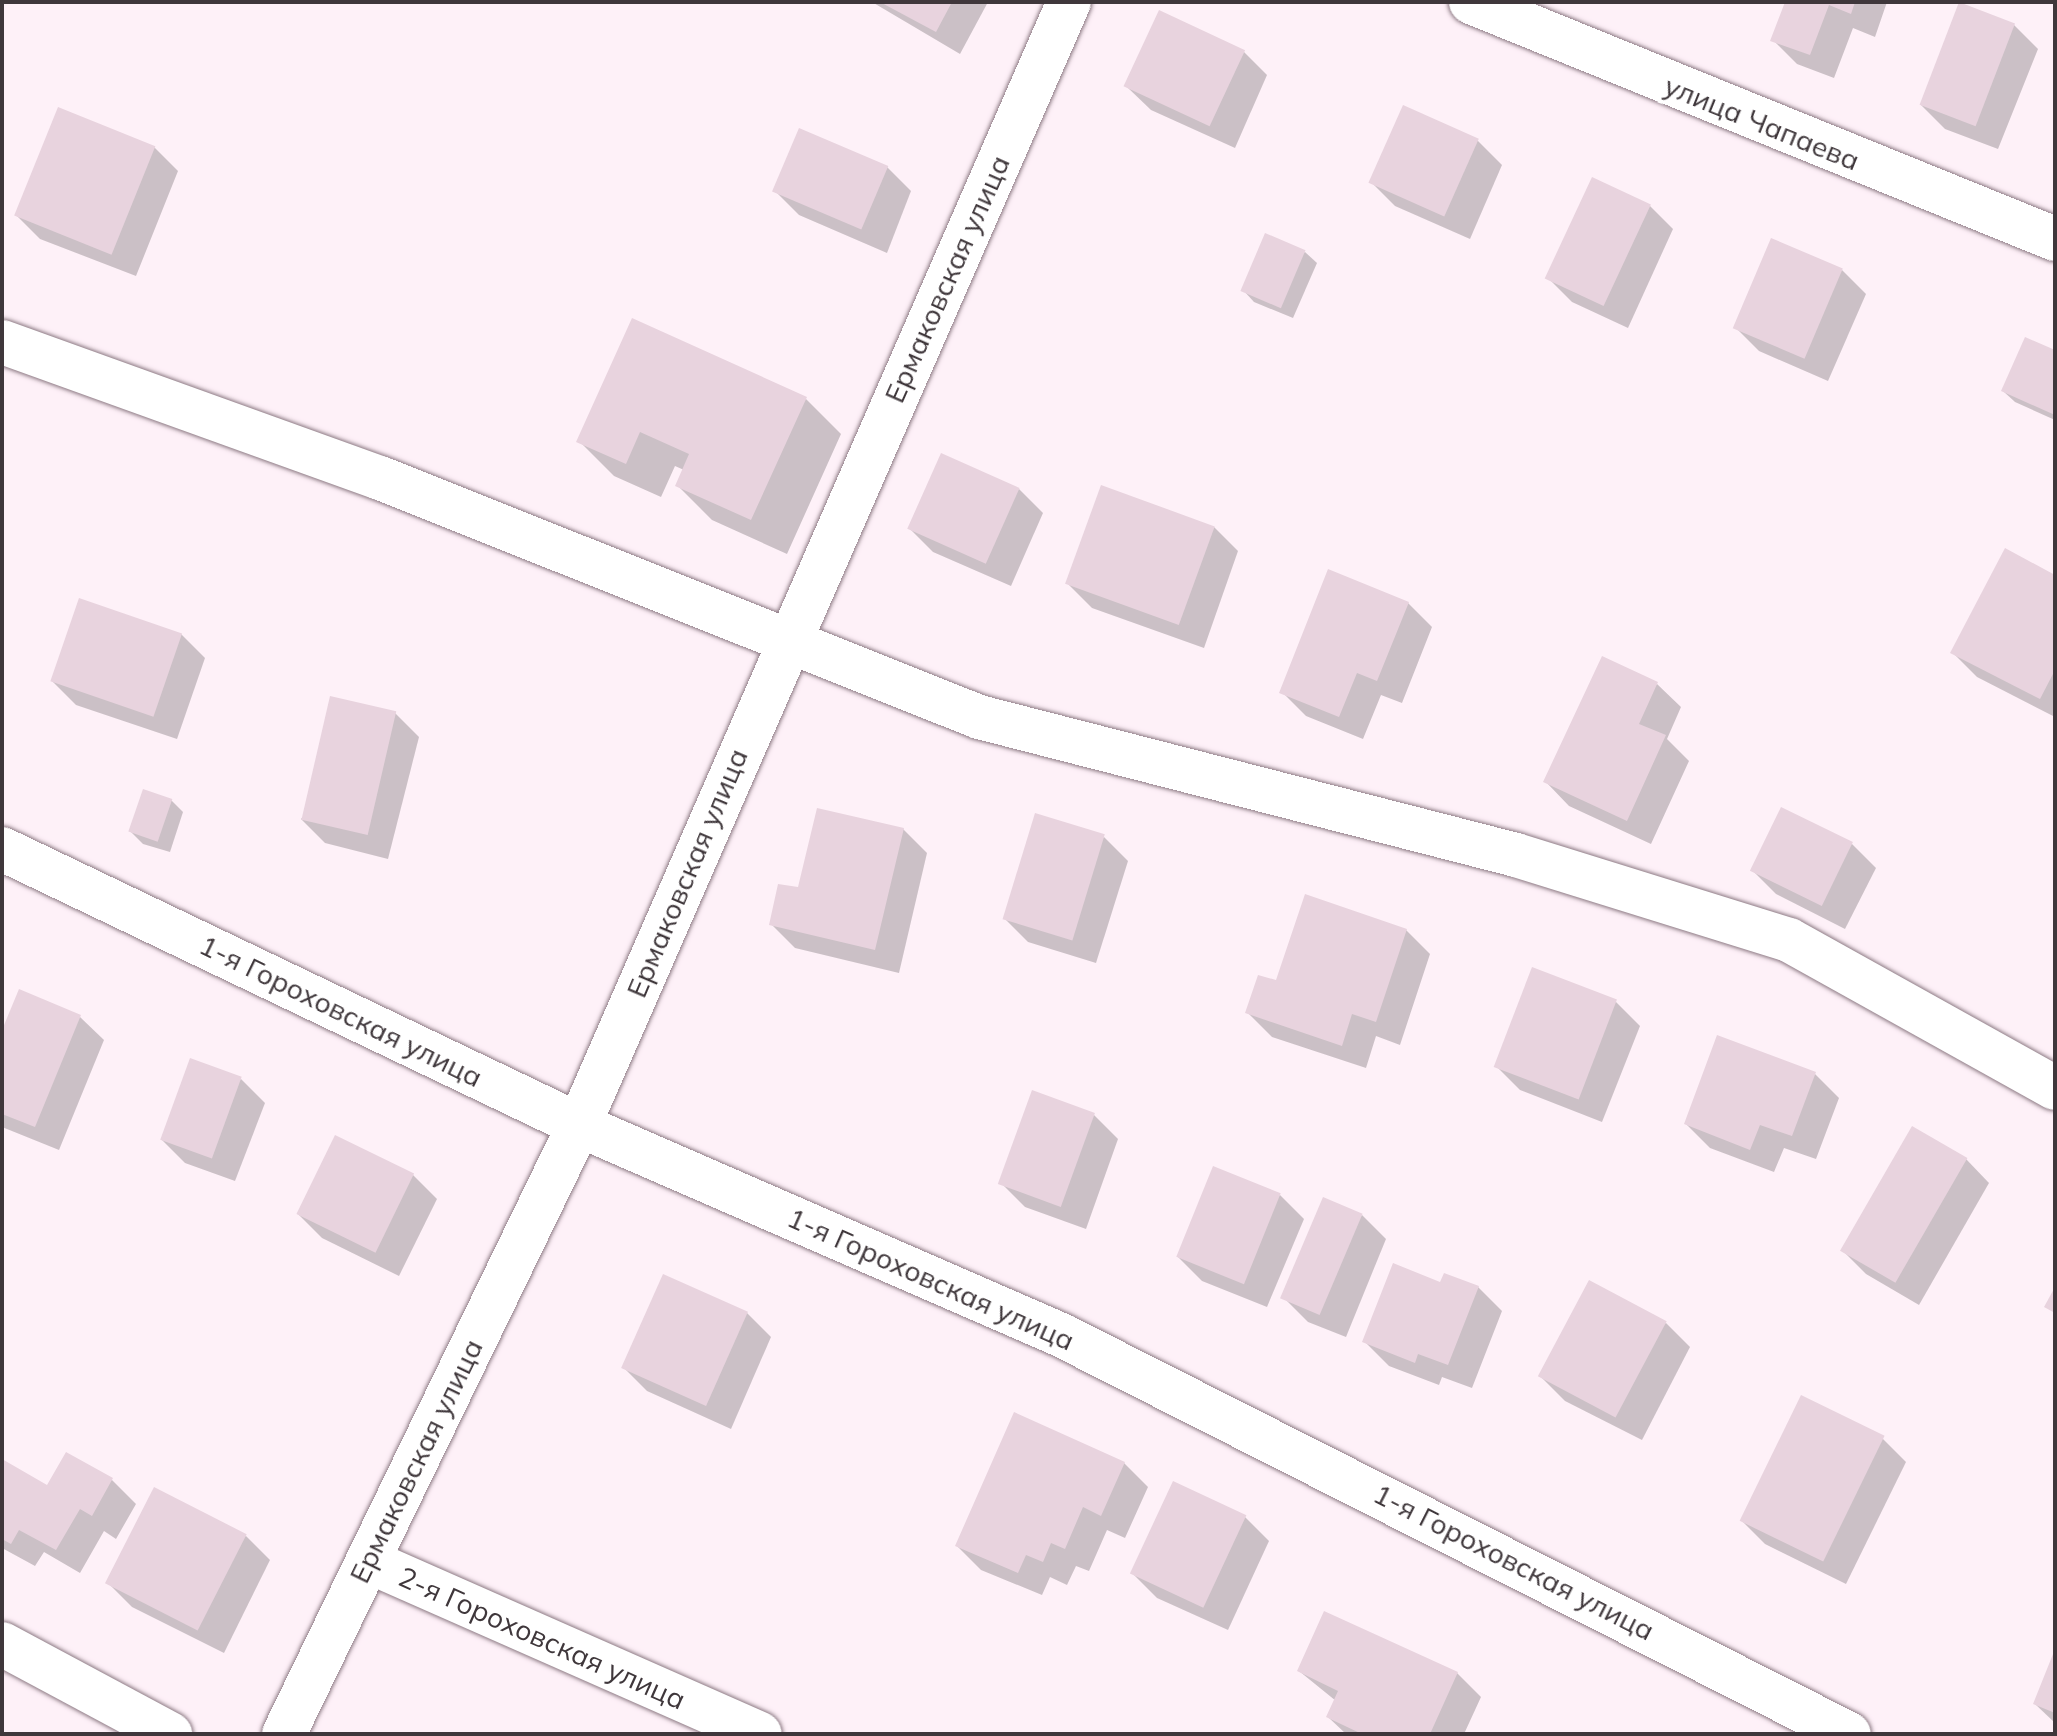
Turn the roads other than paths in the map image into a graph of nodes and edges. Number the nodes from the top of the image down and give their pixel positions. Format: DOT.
graph roads {
  1 [pos="1069,2"];
  2 [pos="1471,2"];
  3 [pos="2055,239"];
  4 [pos="2,342"];
  5 [pos="787,642"];
  6 [pos="2,849"];
  7 [pos="2055,1088"];
  8 [pos="579,1125"];
  9 [pos="368,1561"];
  10 [pos="2,1644"];
  11 [pos="170,1734"];
  12 [pos="284,1734"];
  13 [pos="760,1734"];
  14 [pos="1849,1734"];
  1 -- 5 [label="street, Ермаковская улица"];
  2 -- 3 [label="street, улица Чапаева"];
  4 -- 5 [label="street"];
  5 -- 7 [label="street"];
  5 -- 8 [label="street, Ермаковская улица"];
  6 -- 8 [label="street, 1-я Гороховская улица"];
  8 -- 9 [label="street, Ермаковская улица"];
  8 -- 14 [label="street, 1-я Гороховская улица"];
  9 -- 12 [label="street, Ермаковская улица"];
  9 -- 13 [label="street, 2-я Гороховская улица"];
  10 -- 11 [label="street"];
}
